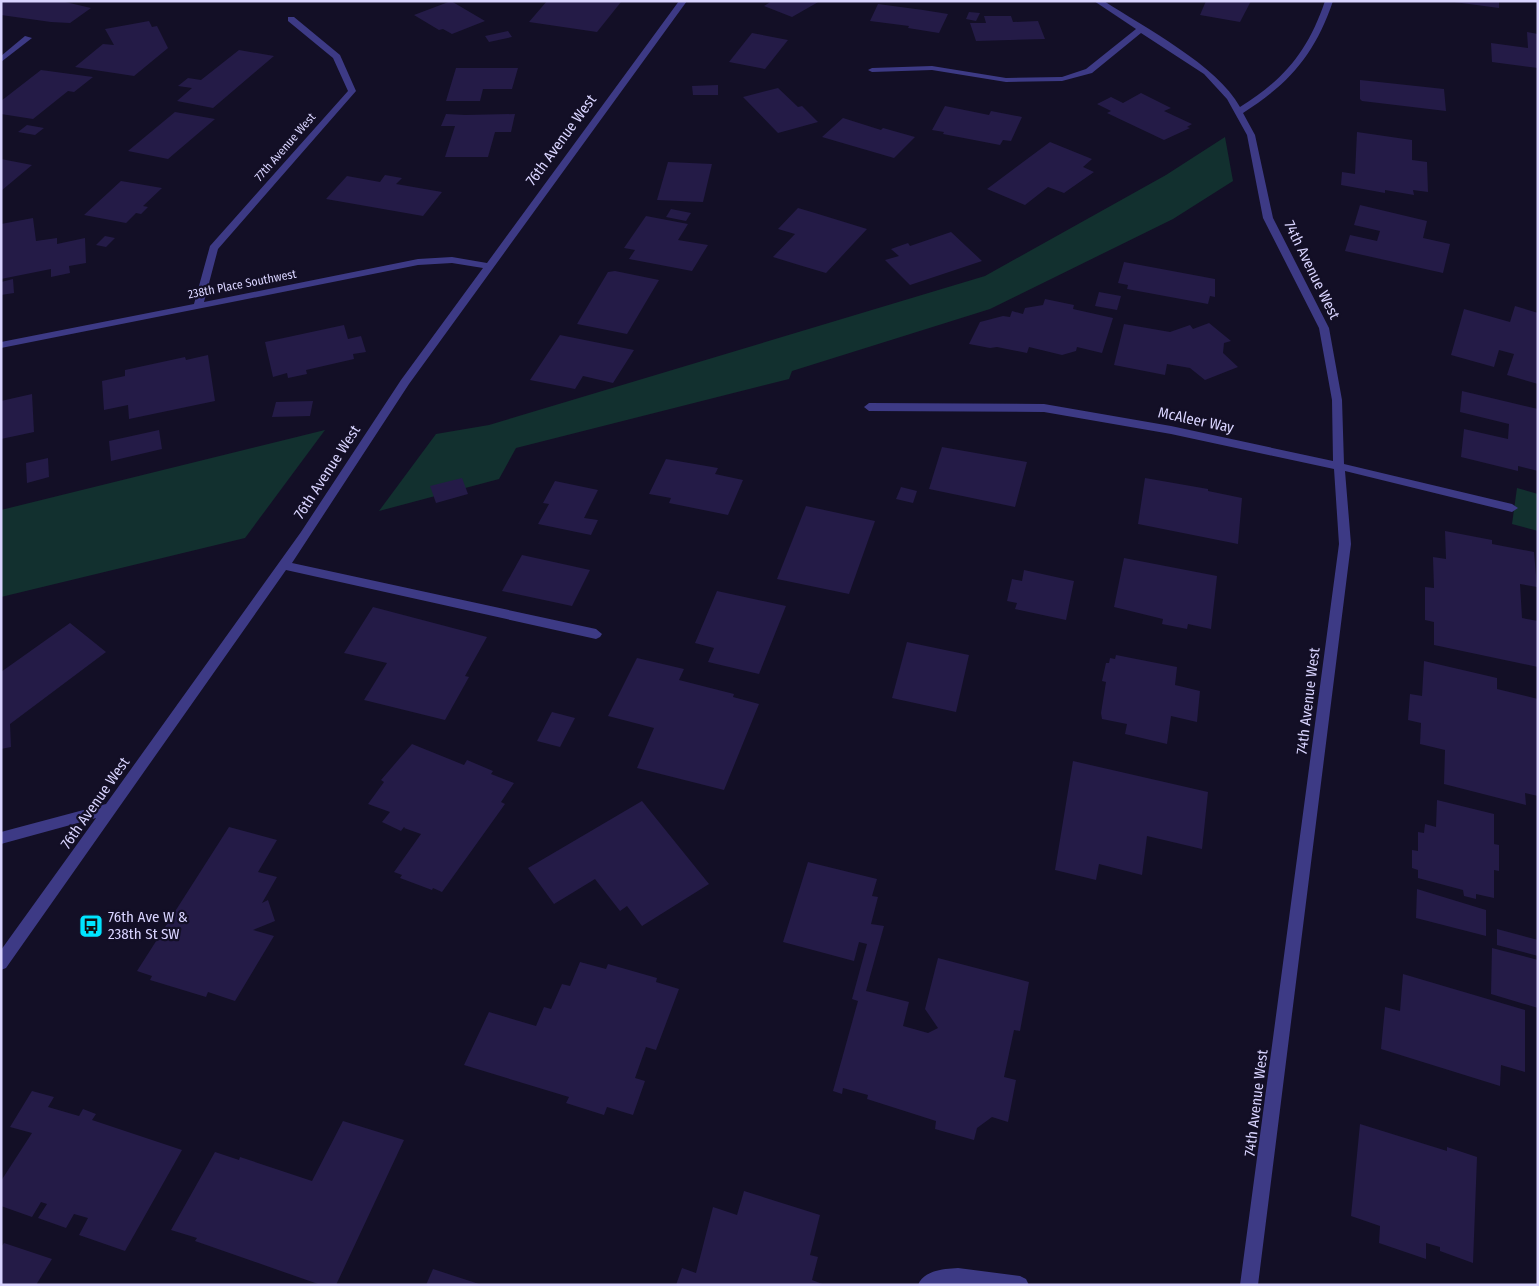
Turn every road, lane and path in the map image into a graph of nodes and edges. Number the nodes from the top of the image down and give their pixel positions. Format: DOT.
graph roads {
  1 [pos="683,1"];
  2 [pos="1098,1"];
  3 [pos="1329,1"];
  4 [pos="291,19"];
  5 [pos="1141,28"];
  6 [pos="28,38"];
  7 [pos="1,60"];
  8 [pos="872,70"];
  9 [pos="1239,112"];
  10 [pos="489,266"];
  11 [pos="198,306"];
  12 [pos="1,345"];
  13 [pos="869,406"];
  14 [pos="1339,466"];
  15 [pos="1512,508"];
  16 [pos="283,565"];
  17 [pos="596,634"];
  18 [pos="113,808"];
  19 [pos="1,838"];
  20 [pos="1,963"];
  21 [pos="927,1285"];
  22 [pos="1020,1285"];
  23 [pos="1249,1285"];
  1 -- 10 [label="street, 76th Avenue West"];
  2 -- 5 [label="street, 74th Avenue West"];
  3 -- 9 [label="street"];
  4 -- 11 [label="street, 77th Avenue West"];
  5 -- 8 [label="street"];
  5 -- 9 [label="street, 74th Avenue West"];
  6 -- 7 [label="street"];
  9 -- 14 [label="street, 74th Avenue West"];
  10 -- 11 [label="street, 238th Place Southwest"];
  10 -- 16 [label="street, 76th Avenue West"];
  11 -- 12 [label="street, 238th Place Southwest"];
  13 -- 14 [label="street, McAleer Way"];
  14 -- 15 [label="street, McAleer Way"];
  14 -- 23 [label="street, 74th Avenue West"];
  16 -- 17 [label="street"];
  16 -- 18 [label="street, 76th Avenue West"];
  18 -- 19 [label="street"];
  18 -- 20 [label="street, 76th Avenue West"];
  21 -- 22 [label="street"];
}
